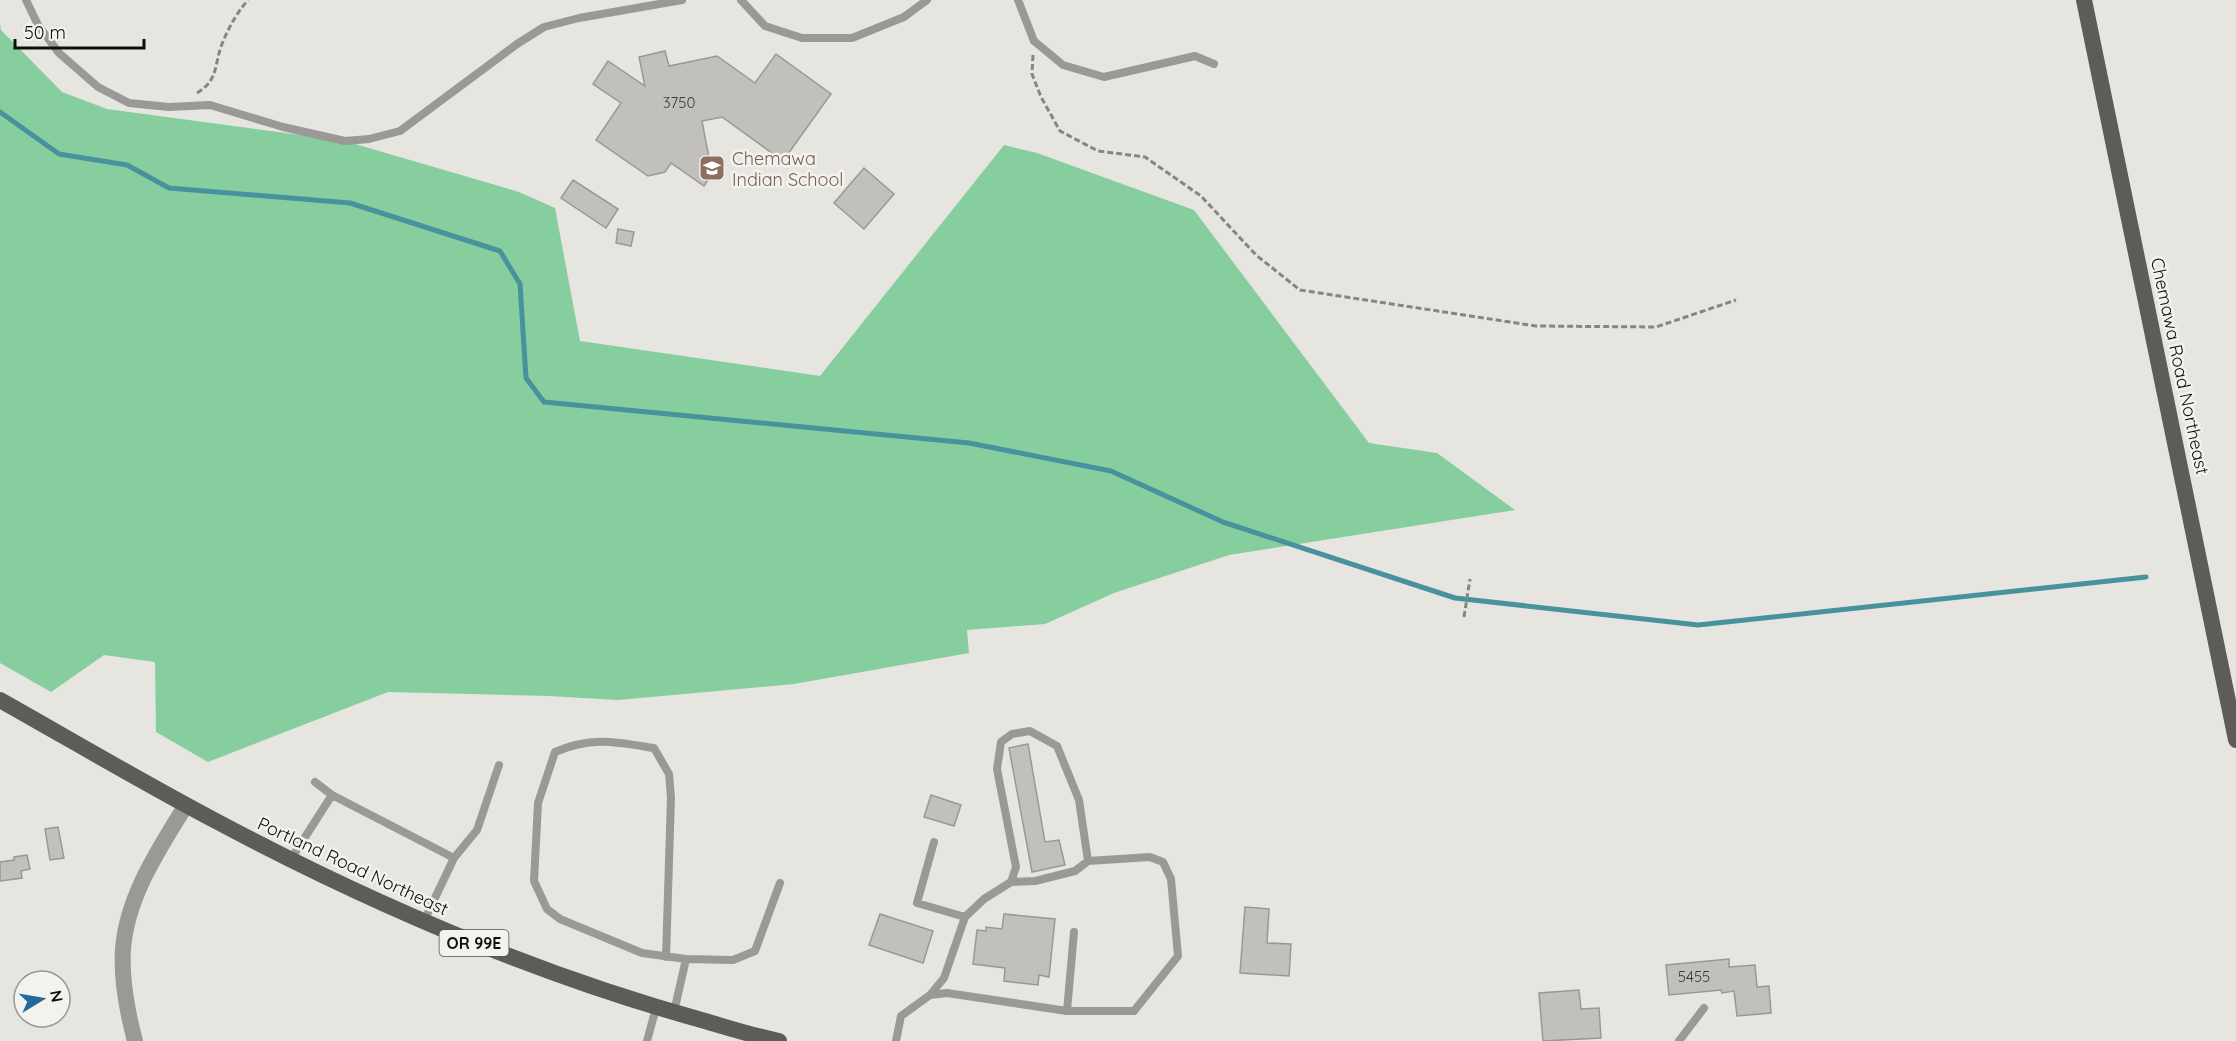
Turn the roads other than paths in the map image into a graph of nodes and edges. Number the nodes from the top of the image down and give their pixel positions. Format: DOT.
graph roads {
  1 [pos="26,0"];
  2 [pos="682,0"];
  3 [pos="741,0"];
  4 [pos="927,0"];
  5 [pos="1017,0"];
  6 [pos="2084,0"];
  7 [pos="1214,64"];
  8 [pos="0,700"];
  9 [pos="2236,740"];
  10 [pos="499,765"];
  11 [pos="315,782"];
  12 [pos="332,795"];
  13 [pos="186,805"];
  14 [pos="934,842"];
  15 [pos="454,858"];
  16 [pos="291,859"];
  17 [pos="1088,861"];
  18 [pos="1011,882"];
  19 [pos="780,884"];
  20 [pos="965,917"];
  21 [pos="424,921"];
  22 [pos="1074,932"];
  23 [pos="666,957"];
  24 [pos="686,959"];
  25 [pos="930,995"];
  26 [pos="656,1008"];
  27 [pos="1704,1008"];
  28 [pos="1067,1011"];
  29 [pos="674,1012"];
  30 [pos="135,1041"];
  31 [pos="647,1041"];
  32 [pos="779,1041"];
  33 [pos="896,1041"];
  34 [pos="1679,1041"];
  1 -- 2 [label="lane"];
  3 -- 4 [label="lane"];
  5 -- 7 [label="lane"];
  6 -- 9 [label="main road, Chemawa Road Northeast"];
  8 -- 13 [label="main road, Portland Road Northeast / OR 99E"];
  10 -- 15 [label="lane"];
  11 -- 12 [label="lane"];
  12 -- 15 [label="lane"];
  12 -- 16 [label="lane"];
  13 -- 16 [label="main road, Portland Road Northeast / OR 99E"];
  13 -- 30 [label="street"];
  14 -- 20 [label="lane"];
  15 -- 21 [label="lane"];
  16 -- 21 [label="main road, Portland Road Northeast / OR 99E"];
  17 -- 18 [label="lane"];
  17 -- 18 [label="lane"];
  17 -- 28 [label="lane"];
  18 -- 20 [label="lane"];
  19 -- 24 [label="lane"];
  20 -- 25 [label="lane"];
  21 -- 26 [label="main road, Portland Road Northeast / OR 99E"];
  22 -- 28 [label="lane"];
  23 -- 23 [label="lane"];
  23 -- 24 [label="lane"];
  24 -- 29 [label="lane"];
  25 -- 28 [label="lane"];
  25 -- 33 [label="lane"];
  26 -- 29 [label="main road, Portland Road Northeast / OR 99E"];
  26 -- 31 [label="lane"];
  27 -- 34 [label="lane"];
  29 -- 32 [label="main road, Portland Road Northeast / OR 99E"];
}
